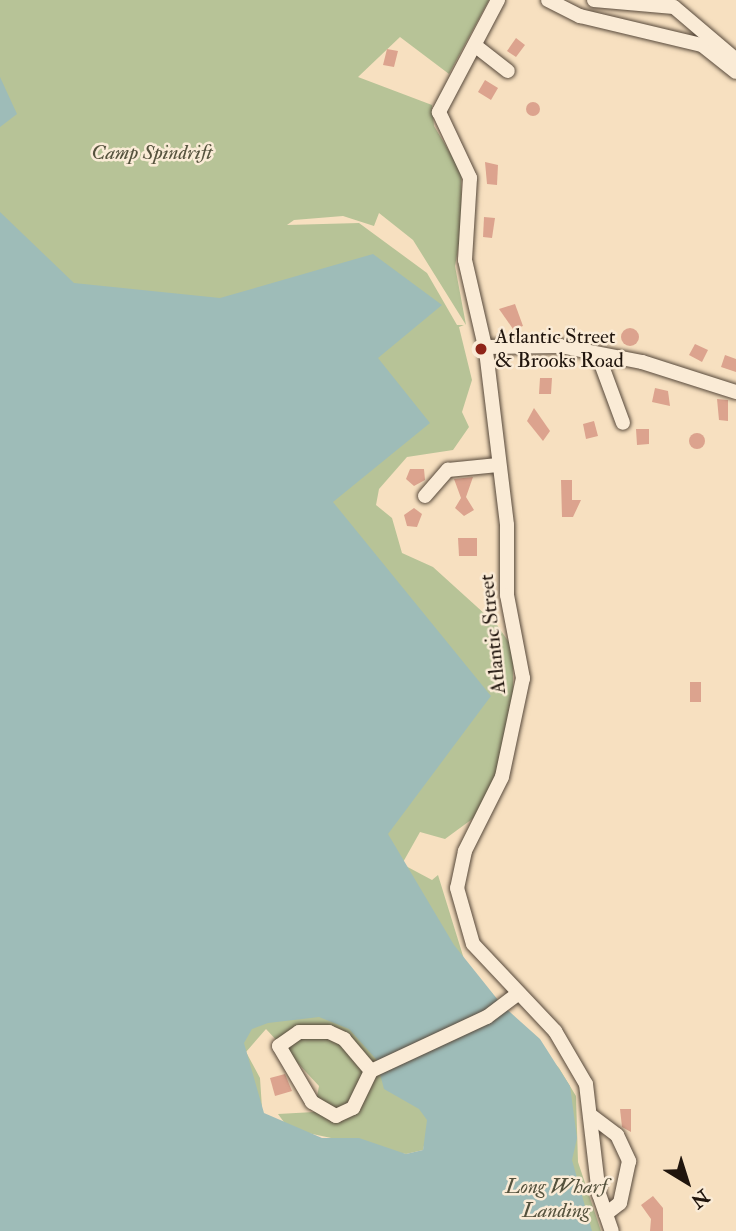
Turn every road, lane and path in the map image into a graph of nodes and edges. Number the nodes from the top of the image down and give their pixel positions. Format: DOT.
graph roads {
  1 [pos="498,0"];
  2 [pos="548,0"];
  3 [pos="594,0"];
  4 [pos="477,47"];
  5 [pos="736,60"];
  6 [pos="508,71"];
  7 [pos="736,72"];
  8 [pos="486,347"];
  9 [pos="600,358"];
  10 [pos="736,392"];
  11 [pos="623,423"];
  12 [pos="498,465"];
  13 [pos="425,496"];
  14 [pos="517,994"];
  15 [pos="371,1071"];
  16 [pos="593,1116"];
  17 [pos="606,1214"];
  18 [pos="612,1231"];
  1 -- 4 [label="street, Atlantic Street"];
  2 -- 7 [label="street"];
  3 -- 5 [label="street"];
  4 -- 6 [label="street"];
  4 -- 8 [label="street, Atlantic Street"];
  8 -- 9 [label="street"];
  8 -- 12 [label="street, Atlantic Street"];
  9 -- 10 [label="street"];
  9 -- 11 [label="street"];
  12 -- 13 [label="street"];
  12 -- 14 [label="street, Atlantic Street"];
  14 -- 15 [label="street"];
  14 -- 16 [label="street, Atlantic Street"];
  15 -- 15 [label="street"];
  16 -- 17 [label="street, Atlantic Street"];
  16 -- 17 [label="street"];
  17 -- 18 [label="street, Atlantic Street"];
}
